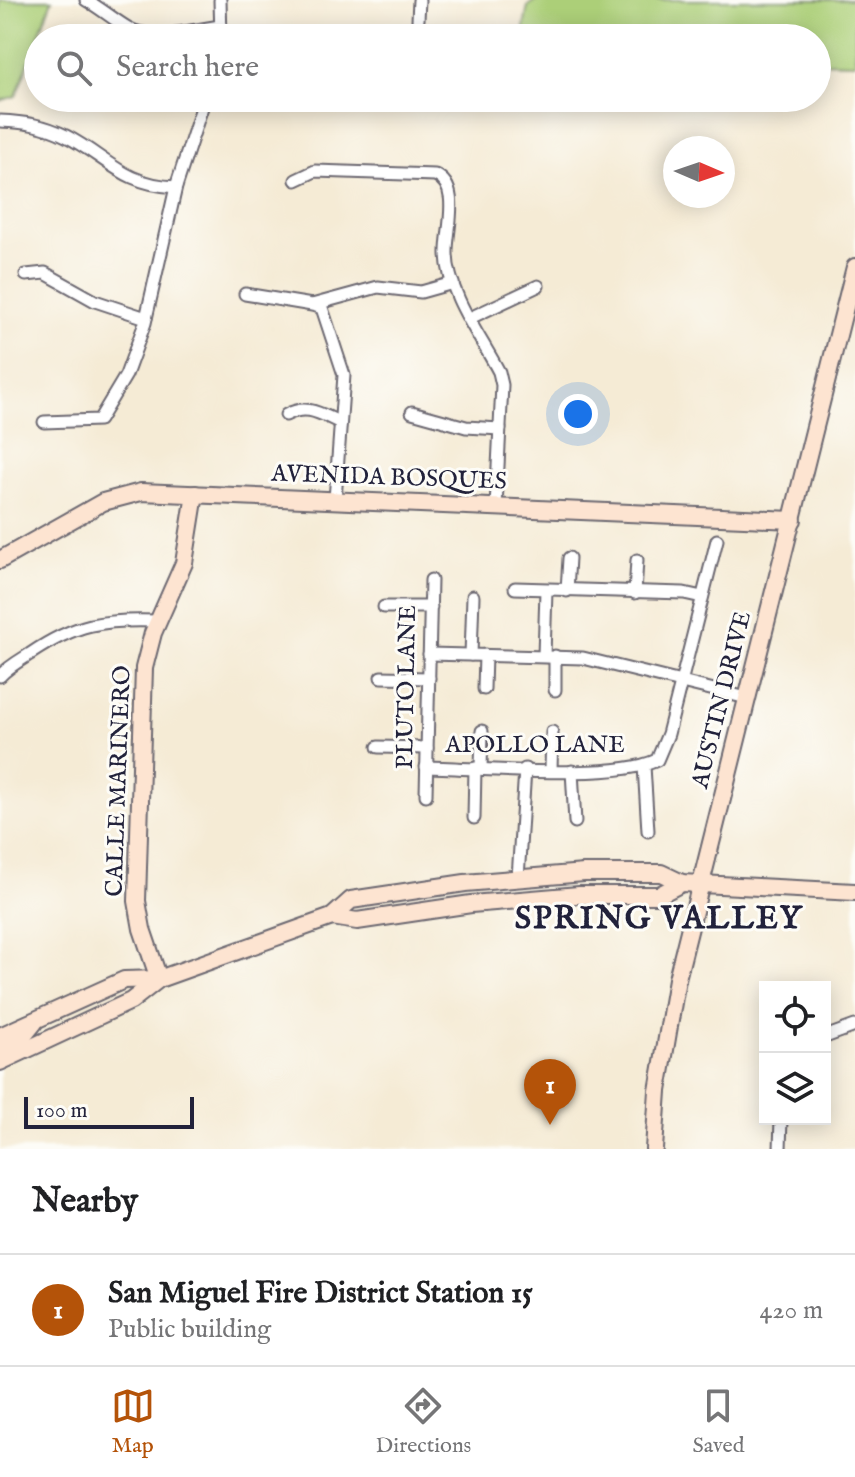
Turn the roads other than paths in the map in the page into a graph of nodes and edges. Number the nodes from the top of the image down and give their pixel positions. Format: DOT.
graph roads {
  1 [pos="86,0"];
  2 [pos="220,0"];
  3 [pos="419,0"];
  4 [pos="418,20"];
  5 [pos="123,24"];
  6 [pos="221,24"];
  7 [pos="200,112"];
  8 [pos="0,121"];
  9 [pos="296,180"];
  10 [pos="176,187"];
  11 [pos="855,267"];
  12 [pos="26,275"];
  13 [pos="453,283"];
  14 [pos="538,286"];
  15 [pos="245,294"];
  16 [pos="312,305"];
  17 [pos="146,318"];
  18 [pos="470,318"];
  19 [pos="412,412"];
  20 [pos="286,415"];
  21 [pos="44,422"];
  22 [pos="339,422"];
  23 [pos="500,429"];
  24 [pos="195,494"];
  25 [pos="335,500"];
  26 [pos="496,507"];
  27 [pos="793,520"];
  28 [pos="717,540"];
  29 [pos="569,558"];
  30 [pos="0,560"];
  31 [pos="637,560"];
  32 [pos="431,580"];
  33 [pos="515,588"];
  34 [pos="546,590"];
  35 [pos="567,591"];
  36 [pos="635,593"];
  37 [pos="473,596"];
  38 [pos="702,597"];
  39 [pos="384,607"];
  40 [pos="431,607"];
  41 [pos="158,621"];
  42 [pos="429,654"];
  43 [pos="471,655"];
  44 [pos="485,655"];
  45 [pos="549,656"];
  46 [pos="0,676"];
  47 [pos="381,677"];
  48 [pos="429,678"];
  49 [pos="681,684"];
  50 [pos="484,689"];
  51 [pos="555,690"];
  52 [pos="747,698"];
  53 [pos="482,731"];
  54 [pos="552,732"];
  55 [pos="378,747"];
  56 [pos="427,748"];
  57 [pos="644,766"];
  58 [pos="426,767"];
  59 [pos="478,768"];
  60 [pos="525,769"];
  61 [pos="551,770"];
  62 [pos="572,771"];
  63 [pos="426,795"];
  64 [pos="474,818"];
  65 [pos="575,822"];
  66 [pos="648,831"];
  67 [pos="518,878"];
  68 [pos="682,883"];
  69 [pos="699,885"];
  70 [pos="855,892"];
  71 [pos="471,904"];
  72 [pos="332,917"];
  73 [pos="159,979"];
  74 [pos="37,1019"];
  75 [pos="855,1026"];
  76 [pos="831,1035"];
  77 [pos="0,1036"];
  78 [pos="0,1049"];
  79 [pos="0,1062"];
  80 [pos="781,1125"];
  81 [pos="654,1149"];
  82 [pos="780,1149"];
  1 -- 5 [label="street"];
  2 -- 6 [label="street"];
  3 -- 4 [label="street"];
  7 -- 10 [label="street"];
  8 -- 10 [label="street"];
  9 -- 13 [label="street"];
  10 -- 17 [label="street"];
  11 -- 27 [label="main road, AUSTIN DRIVE"];
  12 -- 17 [label="street"];
  13 -- 16 [label="street"];
  13 -- 18 [label="street"];
  14 -- 18 [label="street"];
  15 -- 16 [label="street"];
  16 -- 22 [label="street"];
  17 -- 21 [label="street"];
  18 -- 23 [label="street"];
  19 -- 23 [label="street"];
  20 -- 22 [label="street"];
  22 -- 25 [label="street"];
  23 -- 26 [label="street"];
  24 -- 25 [label="main road, AVENIDA BOSQUES"];
  24 -- 30 [label="main road, AVENIDA BOSQUES"];
  24 -- 41 [label="main road, CALLE MARINERO"];
  25 -- 26 [label="main road, AVENIDA BOSQUES"];
  26 -- 27 [label="main road, AVENIDA BOSQUES"];
  27 -- 52 [label="main road, AUSTIN DRIVE"];
  28 -- 38 [label="street"];
  29 -- 35 [label="street"];
  31 -- 36 [label="street"];
  32 -- 40 [label="street, PLUTO LANE"];
  33 -- 34 [label="street"];
  34 -- 35 [label="street"];
  34 -- 45 [label="street"];
  35 -- 36 [label="street"];
  36 -- 38 [label="street"];
  37 -- 43 [label="street"];
  38 -- 49 [label="street"];
  39 -- 40 [label="street"];
  40 -- 42 [label="street, PLUTO LANE"];
  41 -- 46 [label="street"];
  41 -- 73 [label="main road, CALLE MARINERO"];
  42 -- 43 [label="street"];
  42 -- 48 [label="street, PLUTO LANE"];
  43 -- 44 [label="street"];
  44 -- 45 [label="street"];
  44 -- 50 [label="street"];
  45 -- 49 [label="street"];
  45 -- 51 [label="street"];
  47 -- 48 [label="street"];
  48 -- 56 [label="street, PLUTO LANE"];
  49 -- 52 [label="street"];
  49 -- 57 [label="street"];
  52 -- 69 [label="main road, AUSTIN DRIVE"];
  53 -- 59 [label="street"];
  54 -- 61 [label="street"];
  55 -- 56 [label="street"];
  56 -- 58 [label="street, PLUTO LANE"];
  57 -- 62 [label="street, APOLLO LANE"];
  57 -- 66 [label="street"];
  58 -- 59 [label="street, APOLLO LANE"];
  58 -- 63 [label="street, PLUTO LANE"];
  59 -- 60 [label="street, APOLLO LANE"];
  59 -- 64 [label="street"];
  60 -- 61 [label="street, APOLLO LANE"];
  60 -- 67 [label="street"];
  61 -- 62 [label="street, APOLLO LANE"];
  62 -- 65 [label="street"];
  67 -- 68 [label="main road"];
  67 -- 71 [label="main road"];
  67 -- 72 [label="main road"];
  68 -- 69 [label="main road"];
  68 -- 71 [label="main road"];
  69 -- 70 [label="main road"];
  69 -- 81 [label="main road, AUSTIN DRIVE"];
  71 -- 72 [label="main road"];
  72 -- 73 [label="main road"];
  73 -- 74 [label="main road"];
  73 -- 79 [label="main road"];
  74 -- 77 [label="main road"];
  74 -- 78 [label="main road"];
  75 -- 76 [label="street"];
  80 -- 82 [label="street"];
}
